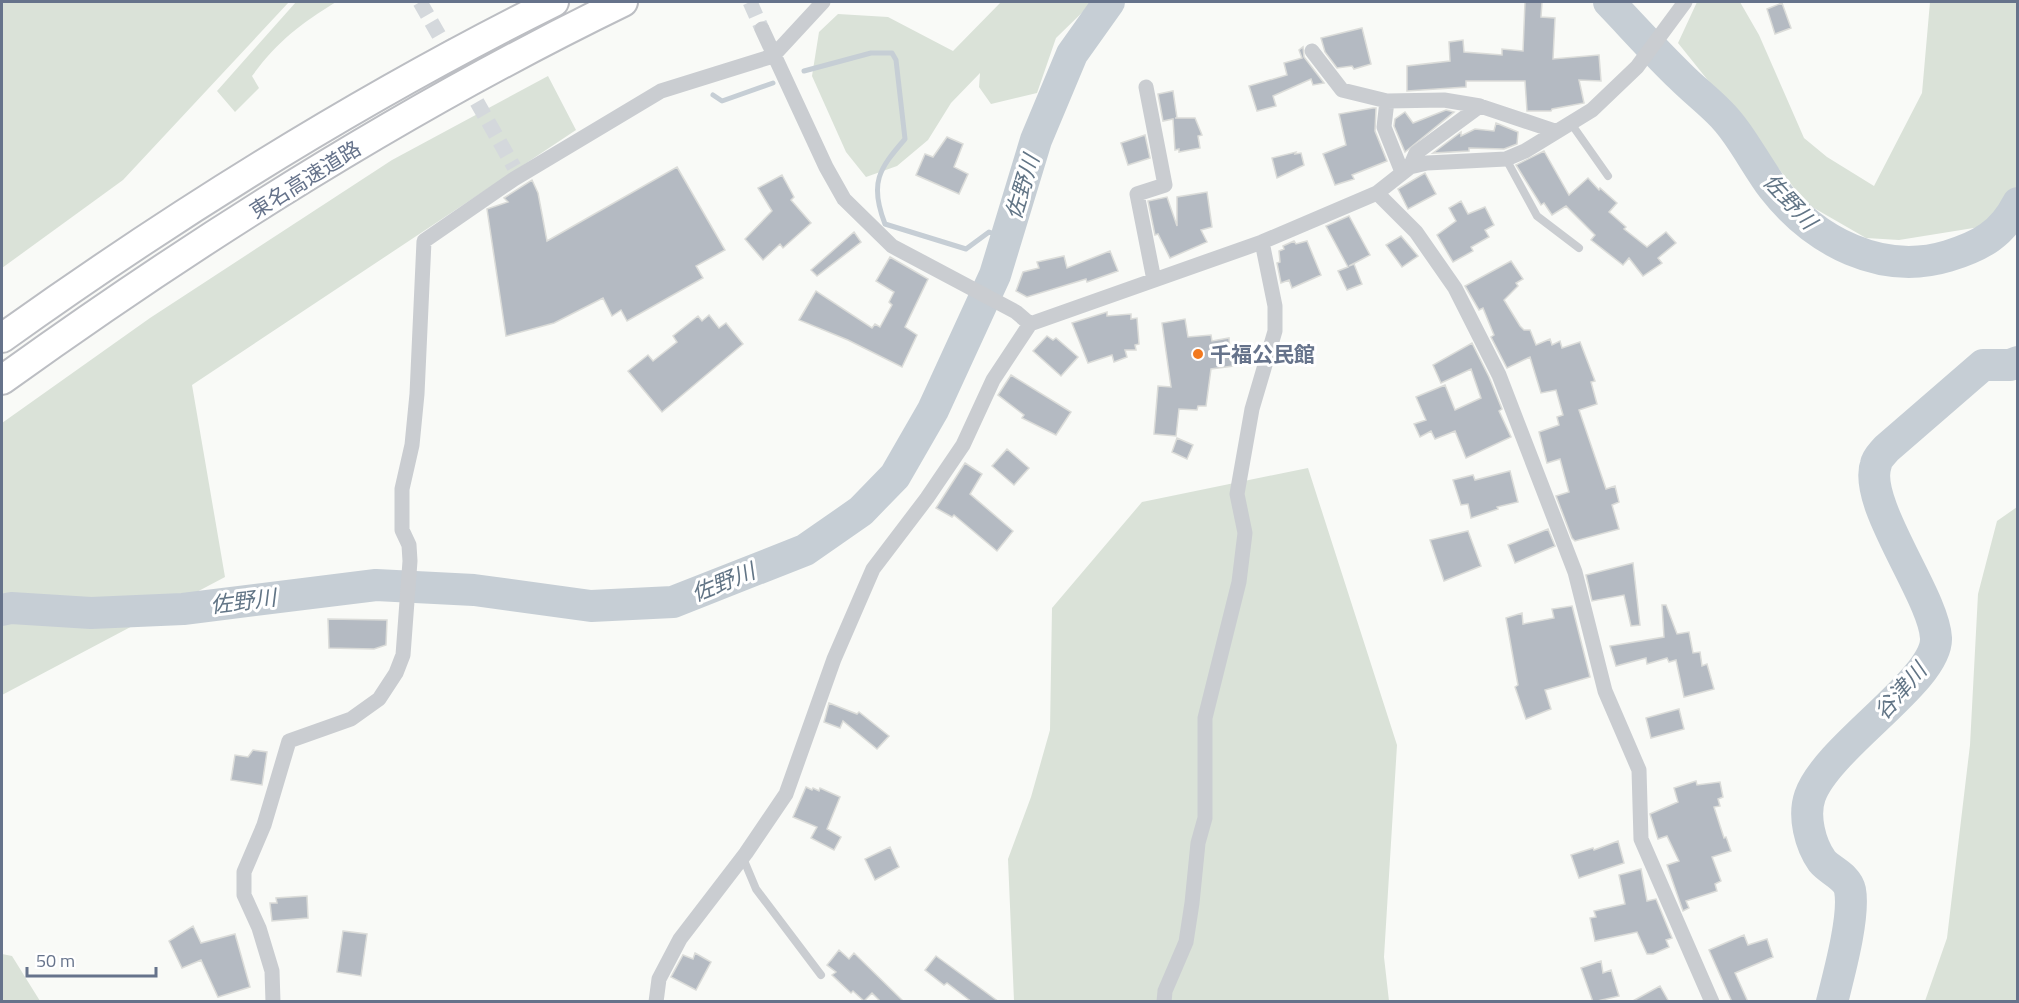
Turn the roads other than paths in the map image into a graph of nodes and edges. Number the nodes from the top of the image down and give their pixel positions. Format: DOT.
graph roads {
  1 [pos="554,2"];
  2 [pos="623,2"];
  3 [pos="823,2"];
  4 [pos="1685,2"];
  5 [pos="762,29"];
  6 [pos="1311,51"];
  7 [pos="773,56"];
  8 [pos="1146,87"];
  9 [pos="1387,101"];
  10 [pos="1480,106"];
  11 [pos="1570,122"];
  12 [pos="1554,131"];
  13 [pos="1506,159"];
  14 [pos="1406,169"];
  15 [pos="1608,176"];
  16 [pos="1377,193"];
  17 [pos="1262,242"];
  18 [pos="1580,248"];
  19 [pos="1154,280"];
  20 [pos="1030,324"];
  21 [pos="2,338"];
  22 [pos="2,380"];
  23 [pos="743,858"];
  24 [pos="821,975"];
  25 [pos="659,1000"];
  26 [pos="273,1002"];
  27 [pos="1164,1002"];
  28 [pos="1712,1002"];
  1 -- 21 [label="highway, 東名高速道路"];
  2 -- 22 [label="highway, 東名高速道路"];
  3 -- 7 [label="street"];
  4 -- 11 [label="street"];
  5 -- 7 [label="street"];
  6 -- 9 [label="street"];
  7 -- 20 [label="street"];
  7 -- 26 [label="street"];
  8 -- 19 [label="street"];
  9 -- 10 [label="street"];
  9 -- 14 [label="street"];
  10 -- 12 [label="street"];
  10 -- 14 [label="street"];
  11 -- 12 [label="street"];
  11 -- 15 [label="lane"];
  12 -- 13 [label="street"];
  13 -- 14 [label="street"];
  13 -- 18 [label="lane"];
  14 -- 16 [label="street"];
  16 -- 17 [label="street"];
  16 -- 28 [label="street"];
  17 -- 19 [label="street"];
  17 -- 27 [label="street"];
  19 -- 20 [label="street"];
  20 -- 23 [label="street"];
  23 -- 24 [label="lane"];
  23 -- 25 [label="street"];
}
